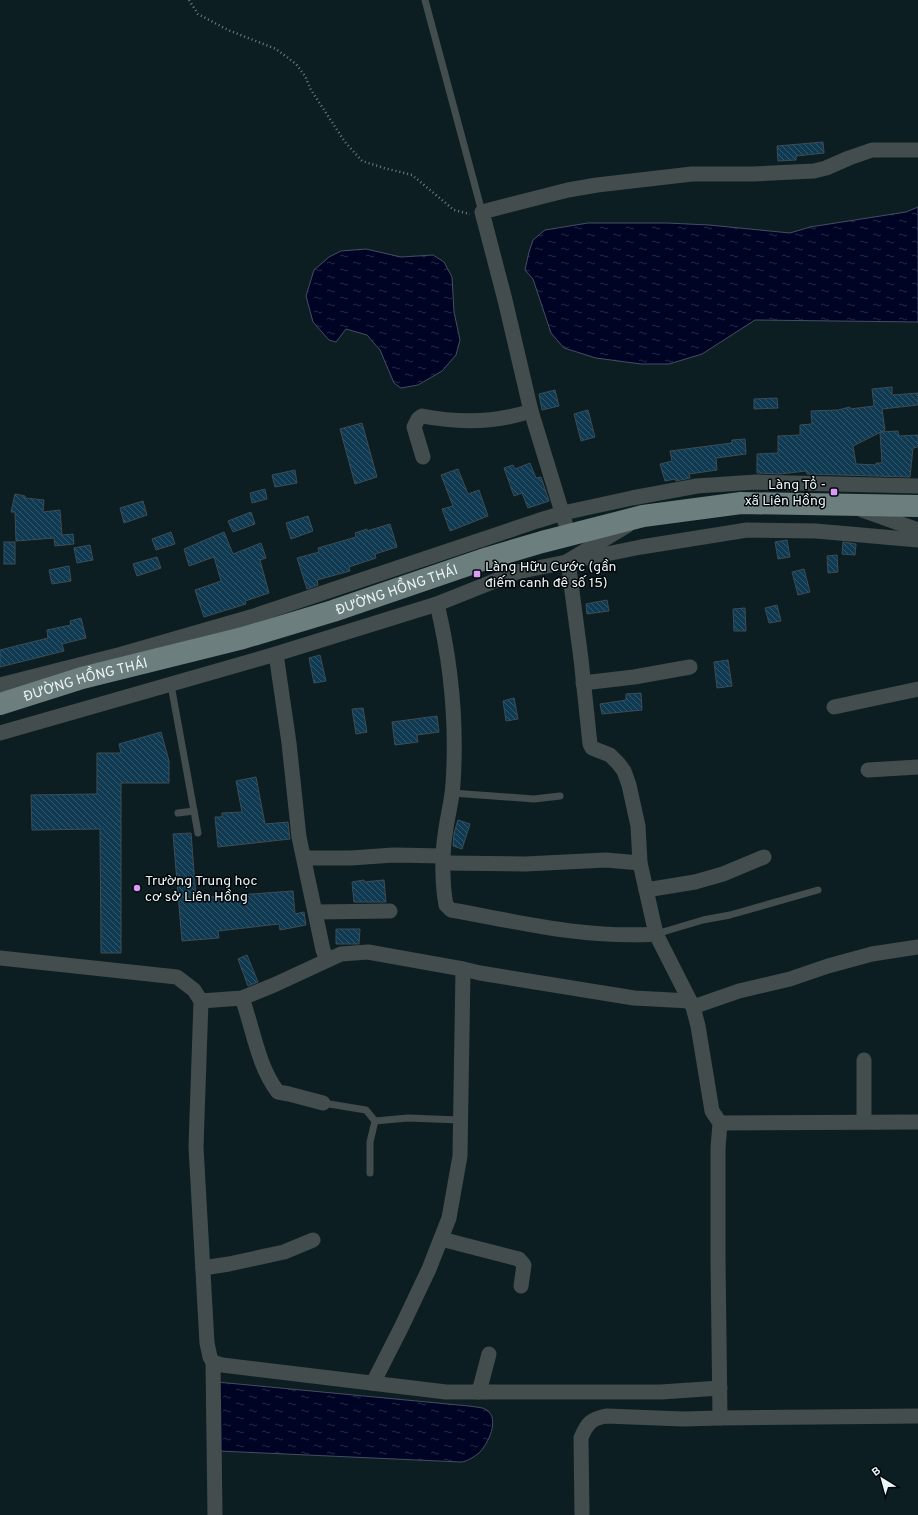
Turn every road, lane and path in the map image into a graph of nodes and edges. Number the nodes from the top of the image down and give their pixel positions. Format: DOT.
graph roads {
  1 [pos="188,0"];
  2 [pos="426,0"];
  3 [pos="918,150"];
  4 [pos="482,212"];
  5 [pos="531,411"];
  6 [pos="423,457"];
  7 [pos="918,486"];
  8 [pos="845,504"];
  9 [pos="918,506"];
  10 [pos="563,514"];
  11 [pos="643,516"];
  12 [pos="918,530"];
  13 [pos="568,535"];
  14 [pos="918,540"];
  15 [pos="488,558"];
  16 [pos="568,561"];
  17 [pos="437,604"];
  18 [pos="243,638"];
  19 [pos="276,654"];
  20 [pos="250,662"];
  21 [pos="690,667"];
  22 [pos="583,683"];
  23 [pos="0,685"];
  24 [pos="171,685"];
  25 [pos="918,689"];
  26 [pos="0,704"];
  27 [pos="834,708"];
  28 [pos="0,733"];
  29 [pos="918,767"];
  30 [pos="868,770"];
  31 [pos="452,793"];
  32 [pos="560,796"];
  33 [pos="194,811"];
  34 [pos="178,813"];
  35 [pos="198,833"];
  36 [pos="764,857"];
  37 [pos="304,858"];
  38 [pos="443,860"];
  39 [pos="640,863"];
  40 [pos="646,890"];
  41 [pos="818,890"];
  42 [pos="390,911"];
  43 [pos="316,912"];
  44 [pos="656,934"];
  45 [pos="918,947"];
  46 [pos="0,958"];
  47 [pos="327,959"];
  48 [pos="463,969"];
  49 [pos="242,998"];
  50 [pos="201,1001"];
  51 [pos="691,1004"];
  52 [pos="864,1060"];
  53 [pos="323,1103"];
  54 [pos="460,1120"];
  55 [pos="375,1121"];
  56 [pos="864,1122"];
  57 [pos="918,1122"];
  58 [pos="720,1123"];
  59 [pos="370,1173"];
  60 [pos="441,1239"];
  61 [pos="313,1240"];
  62 [pos="203,1268"];
  63 [pos="521,1286"];
  64 [pos="489,1354"];
  65 [pos="213,1362"];
  66 [pos="373,1383"];
  67 [pos="720,1388"];
  68 [pos="479,1392"];
  69 [pos="918,1416"];
  70 [pos="720,1418"];
  71 [pos="215,1515"];
  72 [pos="582,1515"];
  1 -- 4 [label="path"];
  2 -- 4 [label="lane"];
  3 -- 4 [label="street"];
  4 -- 5 [label="street"];
  5 -- 6 [label="street"];
  5 -- 10 [label="street"];
  7 -- 10 [label="street"];
  8 -- 9 [label="main road, ĐƯỜNG HỒNG THÁI"];
  8 -- 11 [label="main road, ĐƯỜNG HỒNG THÁI"];
  8 -- 12 [label="street"];
  10 -- 13 [label="street"];
  10 -- 23 [label="street"];
  11 -- 13 [label="main road, ĐƯỜNG HỒNG THÁI"];
  11 -- 16 [label="street"];
  13 -- 15 [label="main road, ĐƯỜNG HỒNG THÁI"];
  14 -- 16 [label="street"];
  15 -- 16 [label="street"];
  15 -- 18 [label="main road, ĐƯỜNG HỒNG THÁI"];
  16 -- 17 [label="street"];
  16 -- 22 [label="street"];
  17 -- 19 [label="street"];
  17 -- 31 [label="street"];
  18 -- 20 [label="street"];
  18 -- 26 [label="main road, ĐƯỜNG HỒNG THÁI"];
  19 -- 20 [label="street"];
  19 -- 37 [label="street"];
  20 -- 24 [label="street"];
  21 -- 22 [label="street"];
  22 -- 39 [label="street"];
  24 -- 28 [label="street"];
  24 -- 33 [label="lane"];
  25 -- 27 [label="street"];
  29 -- 30 [label="street"];
  31 -- 32 [label="lane"];
  31 -- 38 [label="street"];
  33 -- 34 [label="lane"];
  33 -- 35 [label="lane"];
  36 -- 40 [label="street"];
  37 -- 38 [label="street"];
  37 -- 43 [label="street"];
  38 -- 39 [label="street"];
  38 -- 44 [label="street"];
  39 -- 40 [label="street"];
  40 -- 44 [label="street"];
  41 -- 44 [label="lane"];
  42 -- 43 [label="street"];
  43 -- 47 [label="street"];
  44 -- 51 [label="street"];
  45 -- 51 [label="street"];
  46 -- 50 [label="street"];
  47 -- 48 [label="street"];
  47 -- 49 [label="street"];
  48 -- 51 [label="street"];
  48 -- 54 [label="street"];
  49 -- 50 [label="street"];
  49 -- 53 [label="street"];
  50 -- 62 [label="street"];
  51 -- 58 [label="street"];
  52 -- 56 [label="street"];
  53 -- 55 [label="lane"];
  54 -- 55 [label="lane"];
  54 -- 60 [label="street"];
  55 -- 59 [label="lane"];
  56 -- 57 [label="street"];
  56 -- 58 [label="street"];
  58 -- 67 [label="street"];
  60 -- 63 [label="street"];
  60 -- 66 [label="street"];
  61 -- 62 [label="street"];
  62 -- 65 [label="street"];
  64 -- 68 [label="street"];
  65 -- 66 [label="street"];
  65 -- 71 [label="street"];
  66 -- 68 [label="street"];
  67 -- 68 [label="street"];
  67 -- 70 [label="street"];
  69 -- 70 [label="street"];
  70 -- 72 [label="street"];
}
